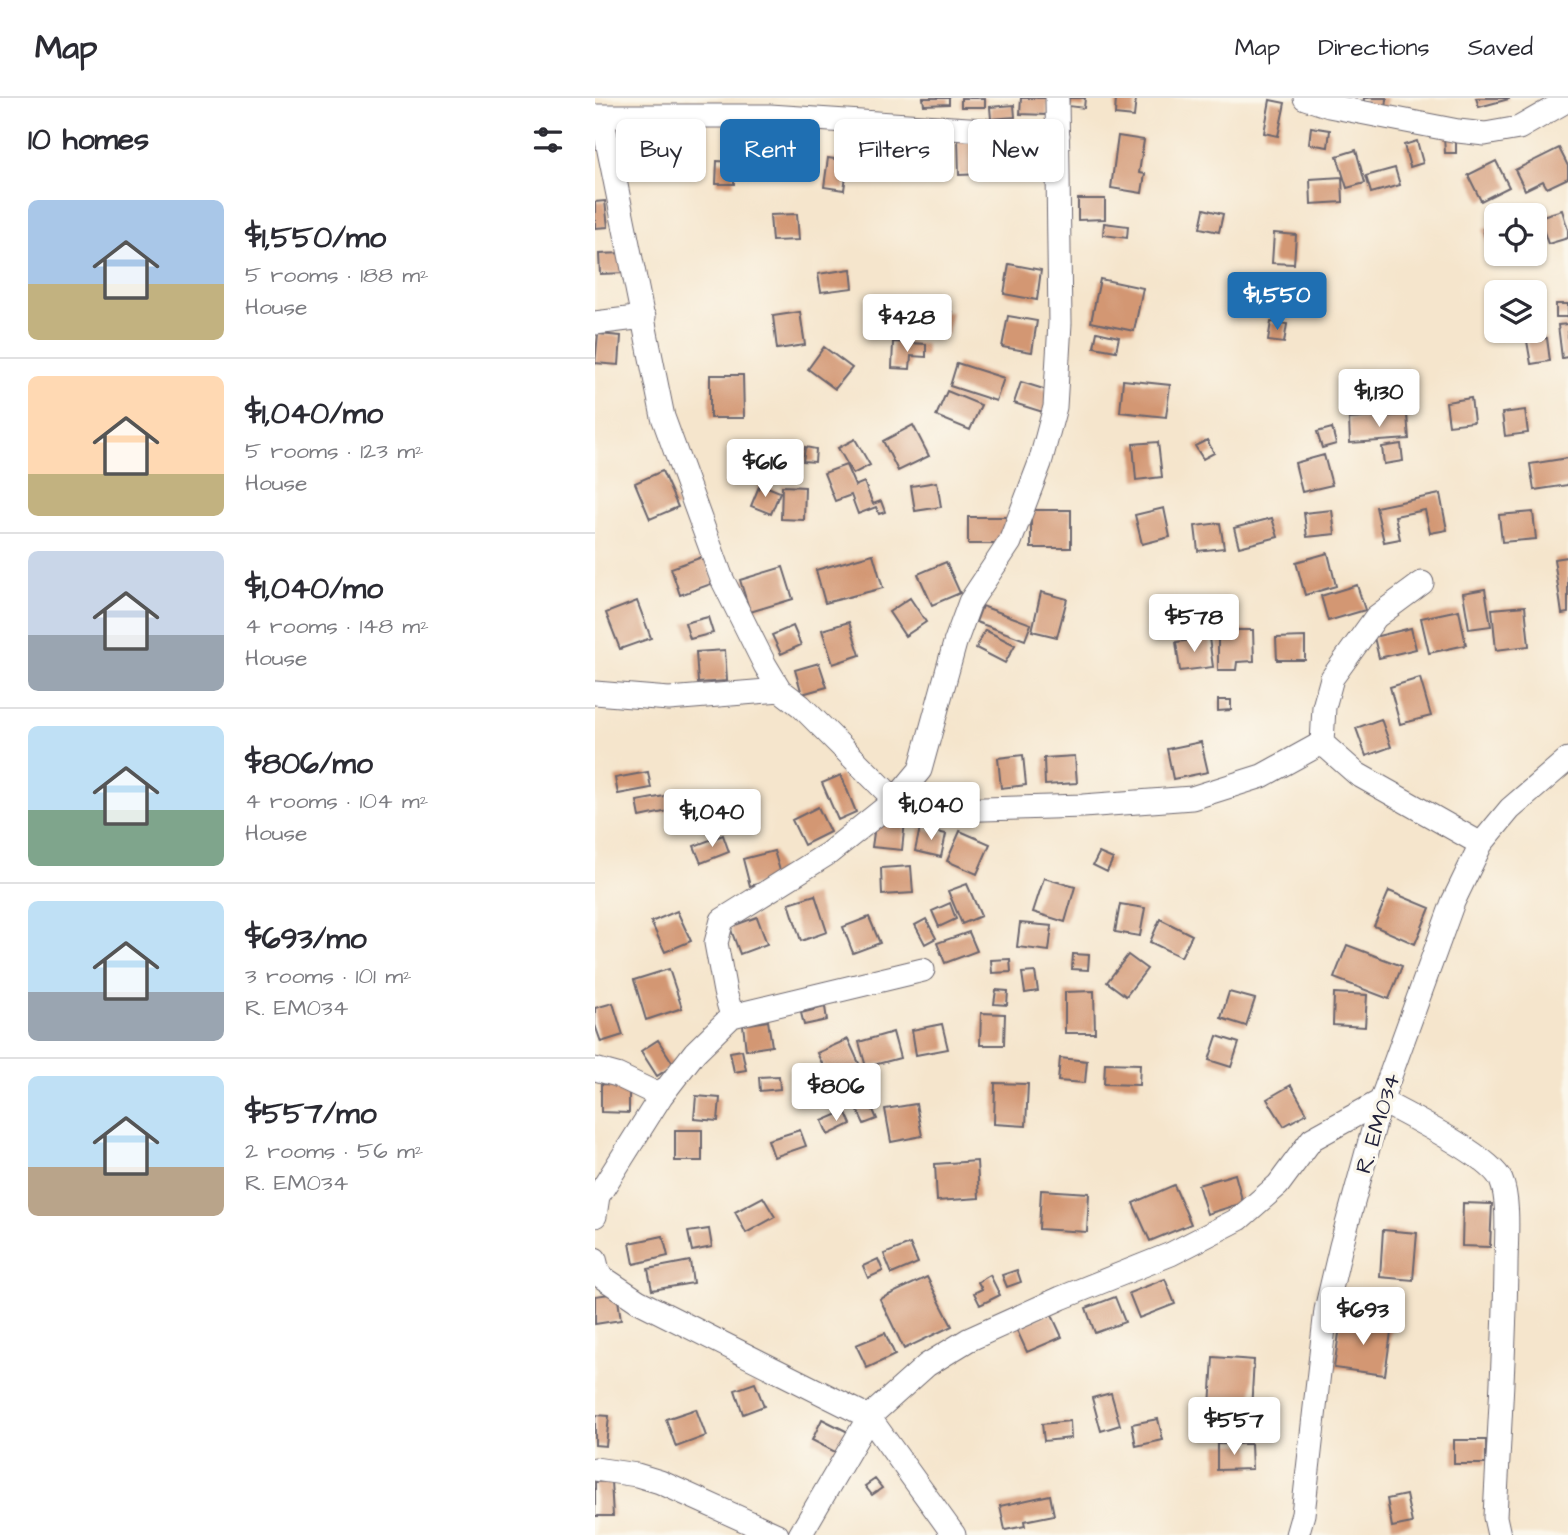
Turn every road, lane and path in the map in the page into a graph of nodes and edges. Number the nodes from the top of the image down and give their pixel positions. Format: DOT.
graph roads {
  1 [pos="1057,98"];
  2 [pos="1305,98"];
  3 [pos="1568,100"];
  4 [pos="1397,109"];
  5 [pos="599,116"];
  6 [pos="1058,119"];
  7 [pos="968,129"];
  8 [pos="1058,182"];
  9 [pos="644,317"];
  10 [pos="595,323"];
  11 [pos="1422,583"];
  12 [pos="781,690"];
  13 [pos="595,693"];
  14 [pos="1322,743"];
  15 [pos="1568,758"];
  16 [pos="895,800"];
  17 [pos="1481,844"];
  18 [pos="923,970"];
  19 [pos="732,1016"];
  20 [pos="595,1069"];
  21 [pos="661,1096"];
  22 [pos="1381,1101"];
  23 [pos="595,1216"];
  24 [pos="596,1270"];
  25 [pos="869,1417"];
  26 [pos="595,1469"];
  27 [pos="777,1535"];
  28 [pos="800,1535"];
  29 [pos="954,1535"];
  30 [pos="1297,1535"];
  31 [pos="1499,1535"];
  1 -- 6 [label="street"];
  2 -- 4 [label="street"];
  3 -- 4 [label="street"];
  5 -- 7 [label="street"];
  5 -- 9 [label="street"];
  8 -- 16 [label="street"];
  9 -- 10 [label="street"];
  9 -- 12 [label="street"];
  11 -- 14 [label="street"];
  12 -- 13 [label="street"];
  12 -- 16 [label="street"];
  14 -- 16 [label="street"];
  14 -- 17 [label="street"];
  15 -- 17 [label="street, R. EM034"];
  16 -- 19 [label="street"];
  17 -- 22 [label="street, R. EM034"];
  18 -- 19 [label="street"];
  19 -- 21 [label="street"];
  20 -- 21 [label="street"];
  21 -- 23 [label="street"];
  22 -- 25 [label="street"];
  22 -- 30 [label="street, R. EM034"];
  22 -- 31 [label="street"];
  24 -- 25 [label="street"];
  25 -- 28 [label="street"];
  25 -- 29 [label="street"];
  26 -- 27 [label="street"];
}
